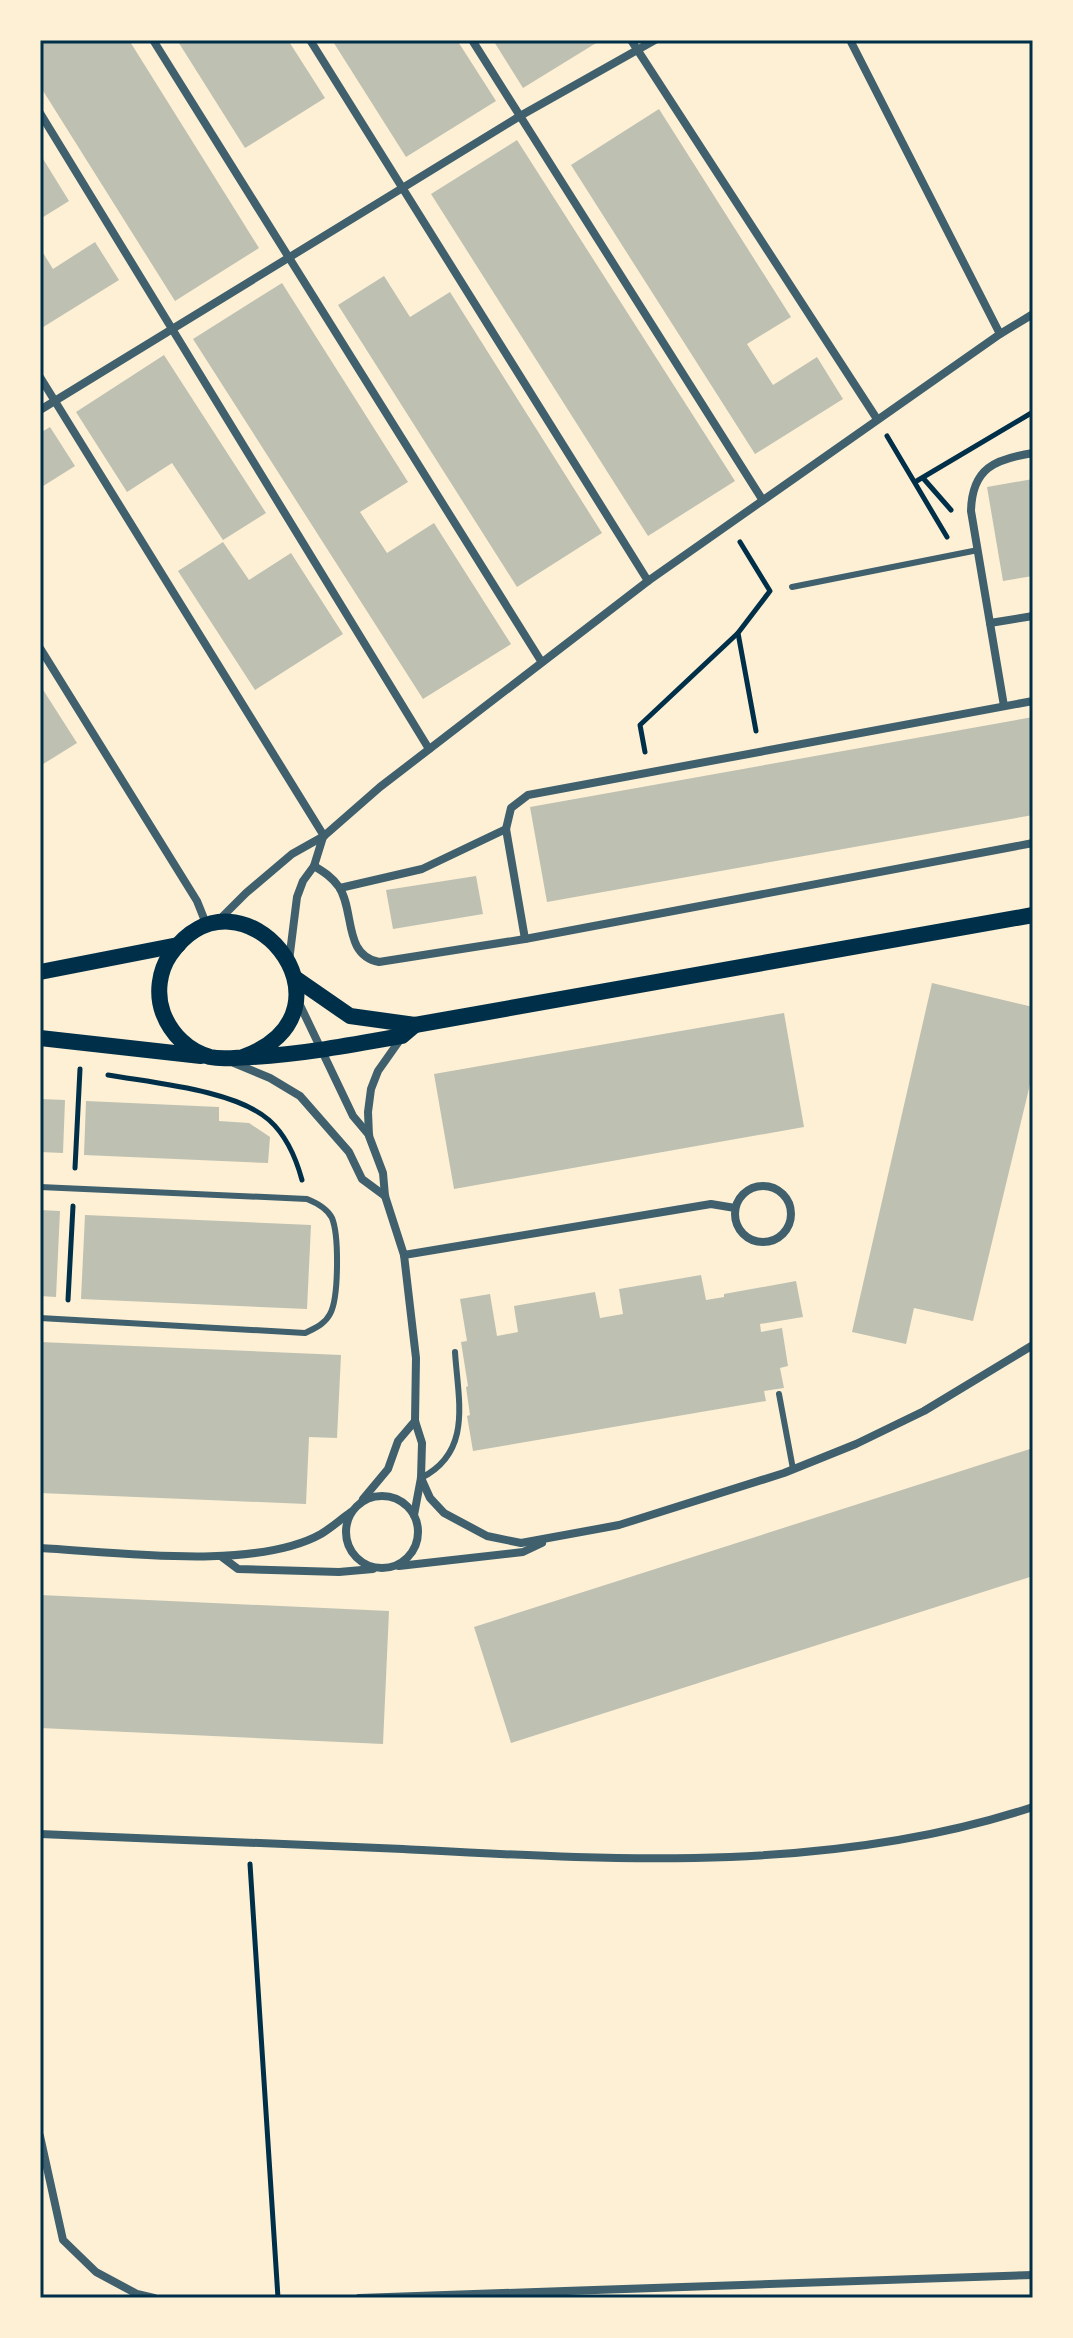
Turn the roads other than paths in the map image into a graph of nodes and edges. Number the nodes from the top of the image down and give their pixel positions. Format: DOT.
graph roads {
  1 [pos="153,40"];
  2 [pos="310,40"];
  3 [pos="472,40"];
  4 [pos="631,40"];
  5 [pos="655,40"];
  6 [pos="850,40"];
  7 [pos="637,49"];
  8 [pos="40,113"];
  9 [pos="520,116"];
  10 [pos="403,188"];
  11 [pos="289,258"];
  12 [pos="1033,314"];
  13 [pos="173,329"];
  14 [pos="1000,334"];
  15 [pos="40,377"];
  16 [pos="55,401"];
  17 [pos="40,410"];
  18 [pos="877,419"];
  19 [pos="1033,453"];
  20 [pos="762,499"];
  21 [pos="978,550"];
  22 [pos="648,581"];
  23 [pos="792,587"];
  24 [pos="1033,616"];
  25 [pos="990,623"];
  26 [pos="40,648"];
  27 [pos="541,661"];
  28 [pos="1033,701"];
  29 [pos="1004,706"];
  30 [pos="429,749"];
  31 [pos="506,829"];
  32 [pos="324,836"];
  33 [pos="1033,843"];
  34 [pos="314,866"];
  35 [pos="340,888"];
  36 [pos="1033,915"];
  37 [pos="211,925"];
  38 [pos="525,939"];
  39 [pos="178,945"];
  40 [pos="292,970"];
  41 [pos="40,972"];
  42 [pos="296,995"];
  43 [pos="408,1031"];
  44 [pos="40,1038"];
  45 [pos="320,1050"];
  46 [pos="243,1057"];
  47 [pos="217,1058"];
  48 [pos="369,1136"];
  49 [pos="40,1187"];
  50 [pos="385,1196"];
  51 [pos="735,1208"];
  52 [pos="404,1255"];
  53 [pos="40,1318"];
  54 [pos="1033,1345"];
  55 [pos="455,1352"];
  56 [pos="779,1394"];
  57 [pos="415,1421"];
  58 [pos="793,1469"];
  59 [pos="421,1478"];
  60 [pos="360,1503"];
  61 [pos="351,1512"];
  62 [pos="414,1515"];
  63 [pos="550,1539"];
  64 [pos="40,1548"];
  65 [pos="222,1557"];
  66 [pos="393,1567"];
  67 [pos="380,1569"];
  68 [pos="1033,1807"];
  69 [pos="40,1834"];
  70 [pos="40,2136"];
  71 [pos="1033,2275"];
  72 [pos="154,2298"];
  73 [pos="359,2298"];
  1 -- 11 [label="street"];
  2 -- 10 [label="street"];
  3 -- 9 [label="street"];
  4 -- 7 [label="street"];
  5 -- 7 [label="street"];
  6 -- 14 [label="street"];
  7 -- 9 [label="street"];
  7 -- 18 [label="street"];
  8 -- 13 [label="street"];
  9 -- 10 [label="street"];
  9 -- 20 [label="street"];
  10 -- 11 [label="street"];
  10 -- 22 [label="street"];
  11 -- 13 [label="street"];
  11 -- 27 [label="street"];
  12 -- 14 [label="street"];
  13 -- 16 [label="street"];
  13 -- 30 [label="street"];
  14 -- 18 [label="street"];
  15 -- 16 [label="street"];
  16 -- 17 [label="street"];
  16 -- 32 [label="street"];
  18 -- 20 [label="street"];
  19 -- 21 [label="street"];
  20 -- 22 [label="street"];
  21 -- 23 [label="lane"];
  21 -- 25 [label="street"];
  22 -- 27 [label="street"];
  24 -- 25 [label="street"];
  25 -- 29 [label="street"];
  26 -- 37 [label="street"];
  27 -- 30 [label="street"];
  28 -- 29 [label="street"];
  29 -- 31 [label="street"];
  30 -- 32 [label="street"];
  31 -- 35 [label="street"];
  31 -- 38 [label="street"];
  32 -- 34 [label="street"];
  32 -- 37 [label="street"];
  33 -- 38 [label="street"];
  34 -- 35 [label="street"];
  34 -- 40 [label="street"];
  35 -- 38 [label="street"];
  36 -- 43 [label="main road"];
  37 -- 39 [label="main road"];
  37 -- 40 [label="main road"];
  39 -- 41 [label="main road"];
  39 -- 47 [label="main road"];
  40 -- 42 [label="main road"];
  40 -- 43 [label="main road"];
  42 -- 45 [label="street"];
  42 -- 46 [label="main road"];
  43 -- 45 [label="main road"];
  43 -- 48 [label="street"];
  44 -- 47 [label="main road"];
  45 -- 46 [label="main road"];
  45 -- 48 [label="street"];
  46 -- 47 [label="main road"];
  47 -- 50 [label="street"];
  48 -- 50 [label="street"];
  49 -- 53 [label="lane"];
  50 -- 52 [label="street"];
  51 -- 51 [label="street"];
  51 -- 52 [label="street"];
  52 -- 57 [label="street"];
  54 -- 58 [label="street"];
  55 -- 59 [label="lane"];
  56 -- 58 [label="lane"];
  57 -- 59 [label="street"];
  57 -- 60 [label="street"];
  58 -- 63 [label="street"];
  59 -- 62 [label="street"];
  59 -- 63 [label="street"];
  60 -- 61 [label="street"];
  60 -- 62 [label="street"];
  61 -- 65 [label="street"];
  61 -- 67 [label="street"];
  62 -- 66 [label="street"];
  63 -- 66 [label="street"];
  64 -- 65 [label="street"];
  65 -- 67 [label="street"];
  66 -- 67 [label="street"];
  68 -- 69 [label="street"];
  70 -- 72 [label="street"];
  71 -- 73 [label="street"];
}
